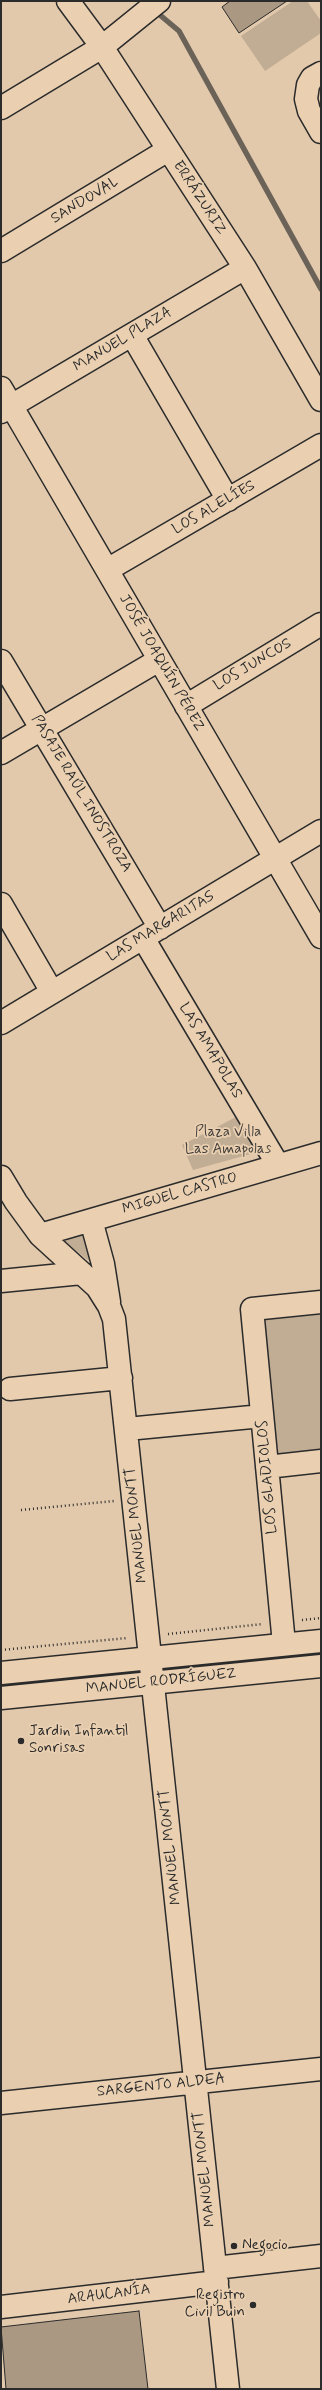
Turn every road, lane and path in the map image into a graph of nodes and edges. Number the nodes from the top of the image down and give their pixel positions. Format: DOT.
graph roads {
  1 [pos="68,1"];
  2 [pos="153,6"];
  3 [pos="102,47"];
  4 [pos="318,81"];
  5 [pos="1,108"];
  6 [pos="321,132"];
  7 [pos="168,150"];
  8 [pos="1,251"];
  9 [pos="245,268"];
  10 [pos="132,335"];
  11 [pos="321,400"];
  12 [pos="4,402"];
  13 [pos="321,446"];
  14 [pos="228,500"];
  15 [pos="107,570"];
  16 [pos="321,624"];
  17 [pos="159,660"];
  18 [pos="1,661"];
  19 [pos="186,706"];
  20 [pos="42,729"];
  21 [pos="1,753"];
  22 [pos="321,831"];
  23 [pos="275,859"];
  24 [pos="1,904"];
  25 [pos="152,933"];
  26 [pos="321,938"];
  27 [pos="52,992"];
  28 [pos="1,1023"];
  29 [pos="321,1153"];
  30 [pos="278,1165"];
  31 [pos="1,1177"];
  32 [pos="91,1220"];
  33 [pos="40,1235"];
  34 [pos="82,1273"];
  35 [pos="1,1282"];
  36 [pos="321,1302"];
  37 [pos="109,1306"];
  38 [pos="121,1378"];
  39 [pos="10,1389"];
  40 [pos="262,1416"];
  41 [pos="127,1428"];
  42 [pos="321,1461"];
  43 [pos="267,1467"];
  44 [pos="134,1499"];
  45 [pos="21,1510"];
  46 [pos="321,1641"];
  47 [pos="284,1644"];
  48 [pos="152,1658"];
  49 [pos="321,1666"];
  50 [pos="1,1673"];
  51 [pos="154,1683"];
  52 [pos="1,1698"];
  53 [pos="321,2069"];
  54 [pos="196,2082"];
  55 [pos="1,2103"];
  56 [pos="321,2256"];
  57 [pos="216,2275"];
  58 [pos="1,2307"];
  59 [pos="228,2389"];
  1 -- 3 [label="street, ERRÁZURIZ"];
  2 -- 3 [label="street"];
  3 -- 5 [label="street"];
  3 -- 7 [label="street, ERRÁZURIZ"];
  4 -- 6 [label="street"];
  7 -- 8 [label="street, SANDOVAL"];
  7 -- 9 [label="street, ERRÁZURIZ"];
  9 -- 10 [label="street, MANUEL PLAZA"];
  9 -- 11 [label="street, ERRÁZURIZ"];
  10 -- 12 [label="street, MANUEL PLAZA"];
  10 -- 14 [label="street"];
  12 -- 15 [label="street, JOSÉ JOAQUÍN PÉREZ"];
  13 -- 14 [label="street, LOS ALELÍES"];
  14 -- 15 [label="street, LOS ALELÍES"];
  15 -- 17 [label="street, JOSÉ JOAQUÍN PÉREZ"];
  16 -- 19 [label="street, LOS JUNCOS"];
  17 -- 19 [label="street, JOSÉ JOAQUÍN PÉREZ"];
  17 -- 20 [label="street"];
  18 -- 20 [label="street, PASAJE RAÚL INOSTROZA"];
  19 -- 23 [label="street, JOSÉ JOAQUÍN PÉREZ"];
  20 -- 21 [label="street"];
  20 -- 25 [label="street, PASAJE RAÚL INOSTROZA"];
  22 -- 23 [label="street, LAS MARGARITAS"];
  23 -- 25 [label="street, LAS MARGARITAS"];
  23 -- 26 [label="street, JOSÉ JOAQUÍN PÉREZ"];
  24 -- 27 [label="street"];
  25 -- 27 [label="street, LAS MARGARITAS"];
  25 -- 30 [label="street, LAS AMAPOLAS"];
  27 -- 28 [label="street, LAS MARGARITAS"];
  29 -- 30 [label="street, MIGUEL CASTRO"];
  30 -- 32 [label="street, MIGUEL CASTRO"];
  31 -- 33 [label="street, MANUEL MONTT"];
  32 -- 33 [label="street, MIGUEL CASTRO"];
  32 -- 37 [label="street, MANUEL MONTT"];
  33 -- 34 [label="street, MANUEL MONTT"];
  34 -- 35 [label="street"];
  34 -- 37 [label="street, MANUEL MONTT"];
  36 -- 40 [label="street, LOS GLADIOLOS"];
  37 -- 38 [label="street, MANUEL MONTT"];
  38 -- 39 [label="street"];
  38 -- 41 [label="street, MANUEL MONTT"];
  40 -- 41 [label="street"];
  40 -- 43 [label="street, LOS GLADIOLOS"];
  41 -- 44 [label="street, MANUEL MONTT"];
  42 -- 43 [label="street"];
  43 -- 47 [label="street, LOS GLADIOLOS"];
  44 -- 45 [label="path"];
  44 -- 48 [label="street, MANUEL MONTT"];
  46 -- 47 [label="street, MANUEL RODRÍGUEZ"];
  47 -- 48 [label="street, MANUEL RODRÍGUEZ"];
  48 -- 50 [label="street, MANUEL RODRÍGUEZ"];
  48 -- 51 [label="street, MANUEL MONTT"];
  49 -- 51 [label="street, MANUEL RODRÍGUEZ"];
  51 -- 52 [label="street, MANUEL RODRÍGUEZ"];
  51 -- 54 [label="street, MANUEL MONTT"];
  53 -- 54 [label="street, SARGENTO ALDEA"];
  54 -- 55 [label="street, SARGENTO ALDEA"];
  54 -- 57 [label="street, MANUEL MONTT"];
  56 -- 57 [label="street, ARAUCANÍA"];
  57 -- 58 [label="street, ARAUCANÍA"];
  57 -- 59 [label="street, MANUEL MONTT"];
}
